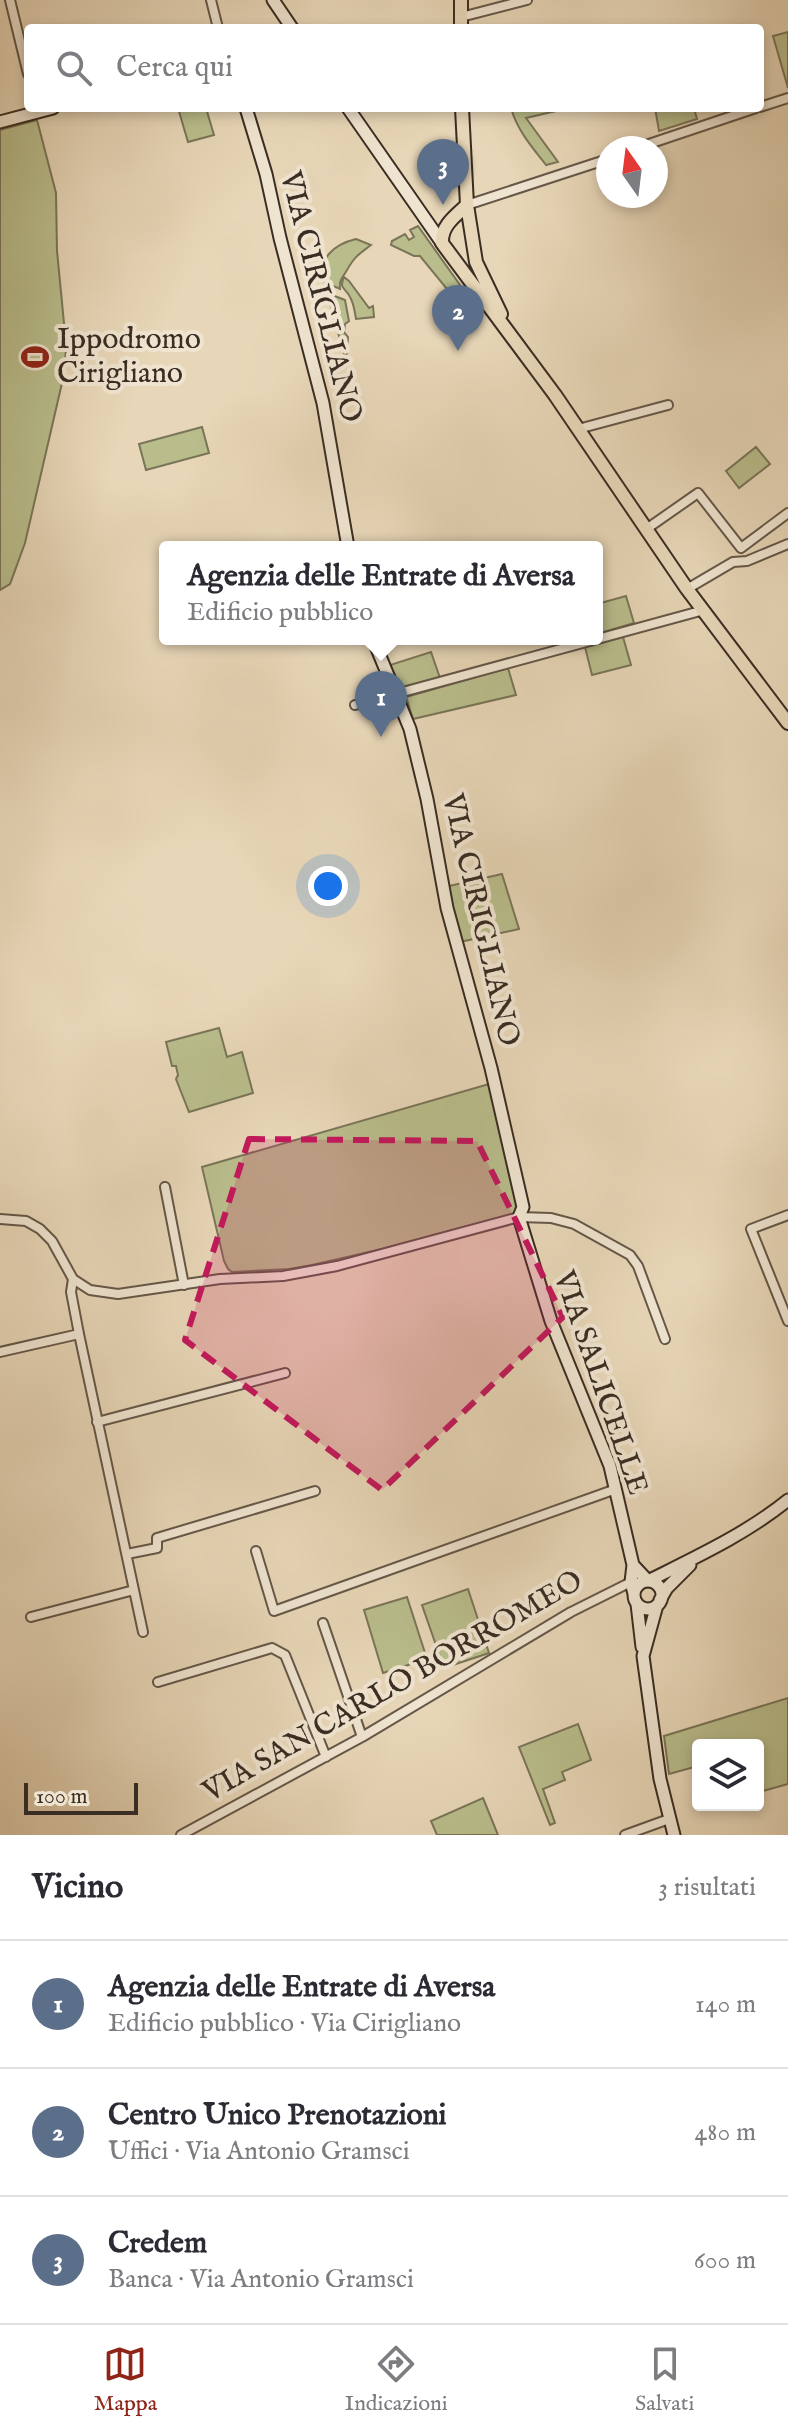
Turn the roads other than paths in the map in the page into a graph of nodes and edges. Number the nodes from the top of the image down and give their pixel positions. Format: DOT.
graph roads {
  1 [pos="10,0"];
  2 [pos="211,0"];
  3 [pos="273,0"];
  4 [pos="461,0"];
  5 [pos="527,0"];
  6 [pos="461,23"];
  7 [pos="217,24"];
  8 [pos="287,24"];
  9 [pos="24,58"];
  10 [pos="788,98"];
  11 [pos="764,105"];
  12 [pos="32,112"];
  13 [pos="247,112"];
  14 [pos="351,112"];
  15 [pos="462,112"];
  16 [pos="742,112"];
  17 [pos="0,122"];
  18 [pos="666,136"];
  19 [pos="596,163"];
  20 [pos="494,198"];
  21 [pos="467,205"];
  22 [pos="425,219"];
  23 [pos="448,223"];
  24 [pos="473,240"];
  25 [pos="442,243"];
  26 [pos="476,262"];
  27 [pos="462,270"];
  28 [pos="512,336"];
  29 [pos="668,405"];
  30 [pos="578,429"];
  31 [pos="788,513"];
  32 [pos="645,530"];
  33 [pos="347,541"];
  34 [pos="788,544"];
  35 [pos="687,589"];
  36 [pos="704,610"];
  37 [pos="603,638"];
  38 [pos="376,645"];
  39 [pos="578,645"];
  40 [pos="397,695"];
  41 [pos="355,705"];
  42 [pos="788,723"];
  43 [pos="165,1187"];
  44 [pos="788,1215"];
  45 [pos="519,1217"];
  46 [pos="0,1219"];
  47 [pos="73,1279"];
  48 [pos="184,1285"];
  49 [pos="788,1321"];
  50 [pos="79,1334"];
  51 [pos="665,1339"];
  52 [pos="0,1352"];
  53 [pos="285,1373"];
  54 [pos="97,1422"];
  55 [pos="616,1489"];
  56 [pos="315,1491"];
  57 [pos="788,1500"];
  58 [pos="256,1551"];
  59 [pos="704,1553"];
  60 [pos="127,1554"];
  61 [pos="633,1565"];
  62 [pos="648,1581"];
  63 [pos="134,1590"];
  64 [pos="634,1593"];
  65 [pos="658,1603"];
  66 [pos="31,1617"];
  67 [pos="323,1623"];
  68 [pos="143,1632"];
  69 [pos="643,1656"];
  70 [pos="158,1682"];
  71 [pos="362,1737"];
  72 [pos="326,1757"];
  73 [pos="669,1819"];
  74 [pos="181,1835"];
  75 [pos="625,1835"];
  76 [pos="674,1835"];
  1 -- 9 [label="street"];
  2 -- 7 [label="street"];
  3 -- 8 [label="street"];
  4 -- 6 [label="main road"];
  5 -- 6 [label="street"];
  10 -- 11 [label="street"];
  12 -- 17 [label="street"];
  13 -- 33 [label="street, VIA CIRIGLIANO"];
  14 -- 22 [label="street"];
  15 -- 21 [label="main road"];
  16 -- 18 [label="street"];
  19 -- 20 [label="street"];
  20 -- 21 [label="street"];
  20 -- 24 [label="street"];
  21 -- 23 [label="main road"];
  21 -- 24 [label="main road"];
  22 -- 23 [label="street"];
  22 -- 25 [label="street"];
  23 -- 24 [label="main road"];
  23 -- 25 [label="main road"];
  24 -- 26 [label="main road"];
  25 -- 27 [label="main road"];
  26 -- 27 [label="main road"];
  26 -- 28 [label="main road"];
  27 -- 28 [label="main road"];
  28 -- 30 [label="main road"];
  29 -- 30 [label="street"];
  30 -- 32 [label="main road"];
  31 -- 32 [label="street"];
  32 -- 35 [label="main road"];
  34 -- 35 [label="street"];
  35 -- 36 [label="main road"];
  36 -- 37 [label="street"];
  36 -- 42 [label="main road"];
  38 -- 40 [label="street, VIA CIRIGLIANO"];
  39 -- 40 [label="street"];
  40 -- 41 [label="street"];
  40 -- 45 [label="street, VIA CIRIGLIANO"];
  43 -- 48 [label="street"];
  44 -- 49 [label="street"];
  45 -- 48 [label="street"];
  45 -- 51 [label="street"];
  45 -- 55 [label="street, VIA SALICELLE"];
  46 -- 47 [label="street"];
  47 -- 48 [label="street"];
  47 -- 50 [label="street"];
  50 -- 52 [label="street"];
  50 -- 54 [label="street"];
  53 -- 54 [label="street"];
  54 -- 60 [label="street"];
  55 -- 58 [label="street"];
  55 -- 61 [label="street, VIA SALICELLE"];
  56 -- 60 [label="street"];
  57 -- 59 [label="street"];
  59 -- 62 [label="street"];
  59 -- 65 [label="street"];
  60 -- 63 [label="street"];
  61 -- 62 [label="street"];
  61 -- 64 [label="street"];
  62 -- 64 [label="street"];
  62 -- 65 [label="street"];
  63 -- 66 [label="street"];
  63 -- 68 [label="street"];
  64 -- 65 [label="street"];
  64 -- 69 [label="street"];
  64 -- 71 [label="street, VIA SAN CARLO BORROMEO"];
  65 -- 69 [label="street"];
  67 -- 71 [label="street"];
  69 -- 73 [label="street"];
  70 -- 72 [label="street"];
  71 -- 72 [label="street, VIA SAN CARLO BORROMEO"];
  72 -- 74 [label="street, VIA SAN CARLO BORROMEO"];
  73 -- 75 [label="street"];
  73 -- 76 [label="street"];
}
